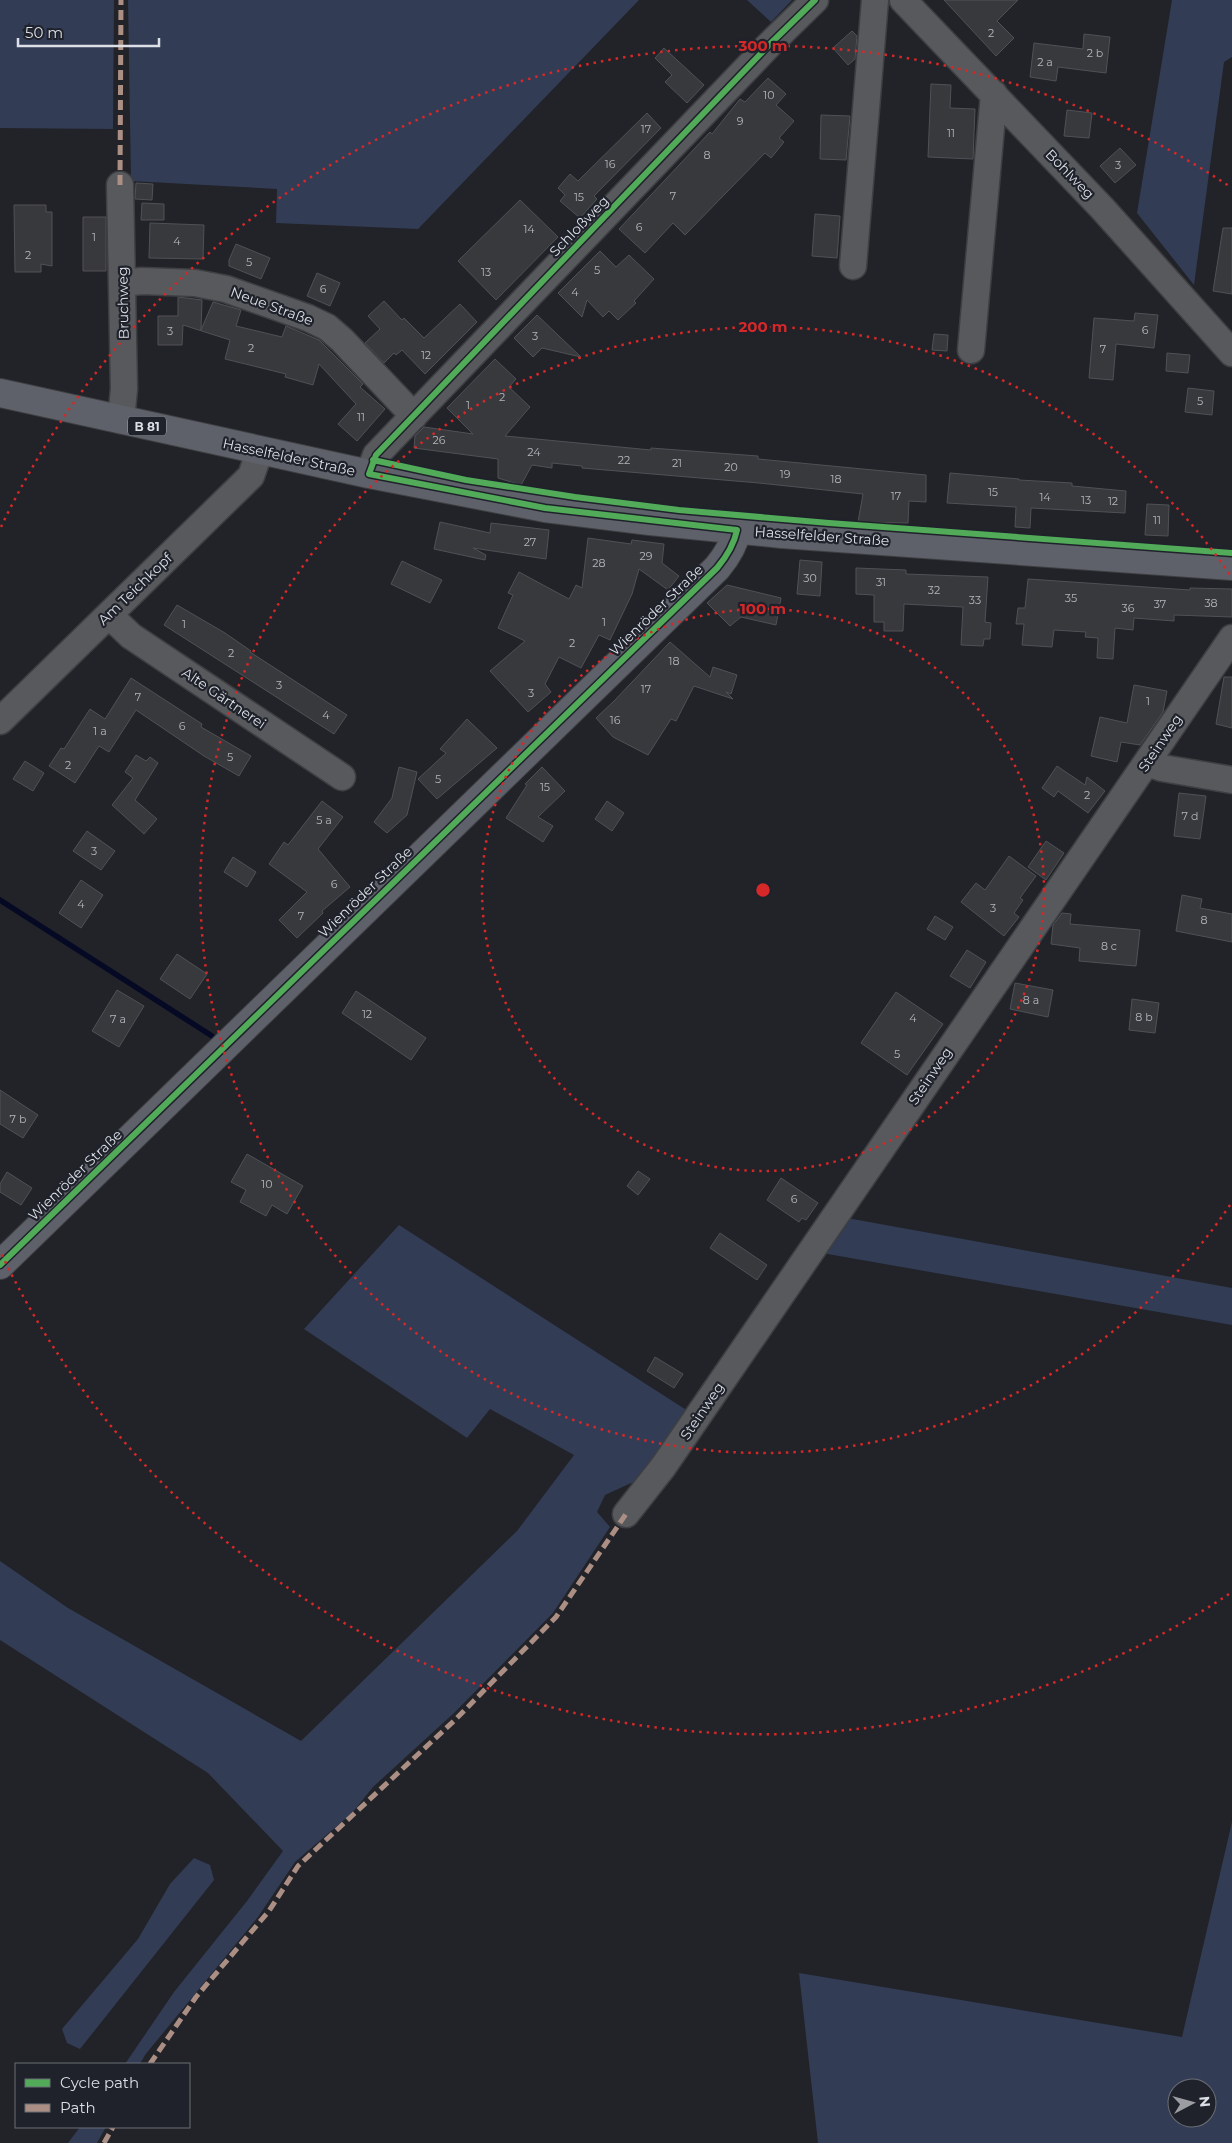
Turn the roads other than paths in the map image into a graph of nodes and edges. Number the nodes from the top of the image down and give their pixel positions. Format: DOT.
graph roads {
  1 [pos="815,0"];
  2 [pos="875,0"];
  3 [pos="903,0"];
  4 [pos="994,94"];
  5 [pos="120,185"];
  6 [pos="853,266"];
  7 [pos="122,283"];
  8 [pos="972,350"];
  9 [pos="1232,352"];
  10 [pos="0,393"];
  11 [pos="414,416"];
  12 [pos="121,420"];
  13 [pos="260,450"];
  14 [pos="369,474"];
  15 [pos="737,530"];
  16 [pos="1232,566"];
  17 [pos="109,615"];
  18 [pos="1232,638"];
  19 [pos="0,721"];
  20 [pos="1147,763"];
  21 [pos="342,777"];
  22 [pos="1232,780"];
  23 [pos="0,1265"];
  24 [pos="626,1514"];
  1 -- 11 [label="street, Schloßweg"];
  2 -- 6 [label="street"];
  3 -- 4 [label="street, Bohlweg"];
  4 -- 8 [label="street"];
  4 -- 9 [label="street, Bohlweg"];
  5 -- 7 [label="street, Bruchweg"];
  7 -- 11 [label="street, Neue Straße"];
  7 -- 12 [label="street, Bruchweg"];
  10 -- 12 [label="main road, Hasselfelder Straße / B 81"];
  11 -- 14 [label="street, Schloßweg"];
  12 -- 13 [label="main road, Hasselfelder Straße / B 81"];
  13 -- 14 [label="main road, Hasselfelder Straße / B 81"];
  13 -- 17 [label="street, Am Teichkopf"];
  14 -- 15 [label="main road, Hasselfelder Straße / B 81"];
  15 -- 16 [label="main road, Hasselfelder Straße / B 81"];
  15 -- 23 [label="main road, Wienröder Straße"];
  17 -- 19 [label="street, Am Teichkopf"];
  17 -- 21 [label="street, Alte Gärtnerei"];
  18 -- 20 [label="street, Steinweg"];
  20 -- 22 [label="street"];
  20 -- 24 [label="street, Steinweg"];
}
